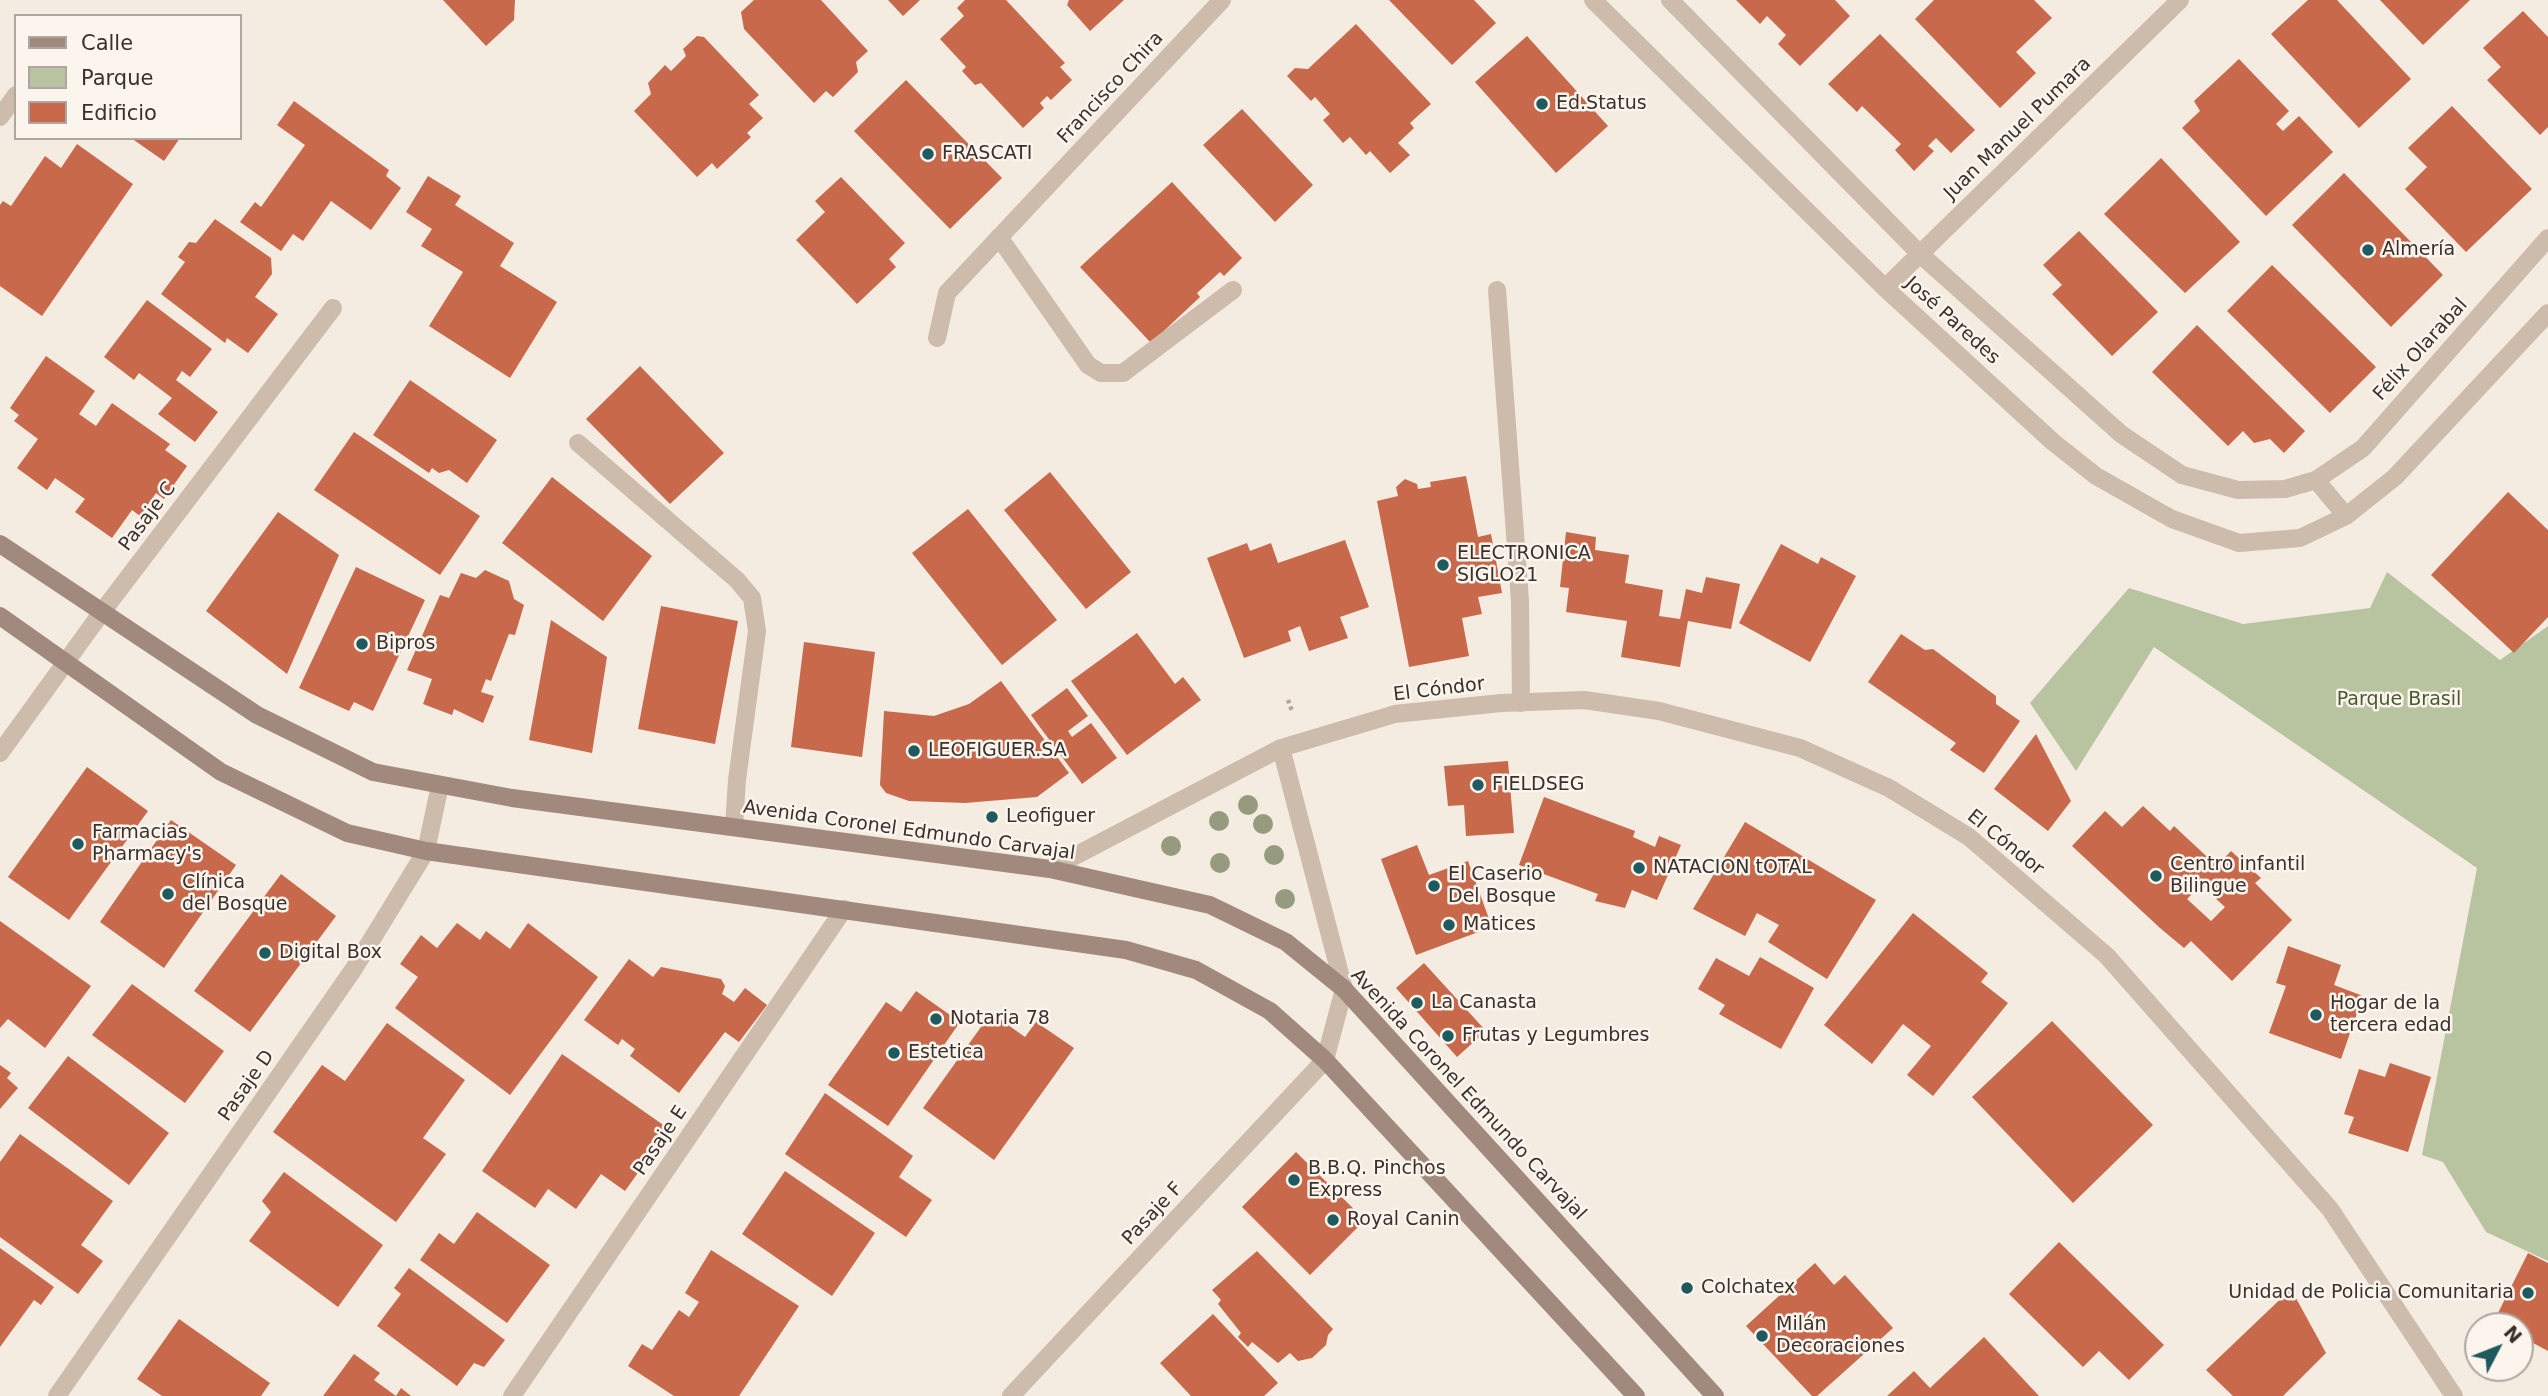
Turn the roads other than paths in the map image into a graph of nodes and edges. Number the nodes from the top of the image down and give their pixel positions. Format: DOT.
graph roads {
  1 [pos="1222,0"];
  2 [pos="1593,0"];
  3 [pos="1670,0"];
  4 [pos="2180,0"];
  5 [pos="14,98"];
  6 [pos="0,117"];
  7 [pos="999,237"];
  8 [pos="2548,239"];
  9 [pos="1920,254"];
  10 [pos="1885,288"];
  11 [pos="1233,290"];
  12 [pos="1497,290"];
  13 [pos="333,308"];
  14 [pos="2548,313"];
  15 [pos="937,338"];
  16 [pos="578,443"];
  17 [pos="2316,480"];
  18 [pos="2346,516"];
  19 [pos="0,544"];
  20 [pos="102,612"];
  21 [pos="0,616"];
  22 [pos="66,661"];
  23 [pos="1521,702"];
  24 [pos="1280,748"];
  25 [pos="0,753"];
  26 [pos="440,785"];
  27 [pos="734,827"];
  28 [pos="426,851"];
  29 [pos="1051,869"];
  30 [pos="844,909"];
  31 [pos="1344,989"];
  32 [pos="1325,1060"];
  33 [pos="57,1396"];
  34 [pos="512,1396"];
  35 [pos="1011,1396"];
  36 [pos="1636,1396"];
  37 [pos="1715,1396"];
  38 [pos="2454,1396"];
  1 -- 7 [label="street, Francisco Chira"];
  2 -- 10 [label="street, José Paredes"];
  3 -- 9 [label="street, José Paredes"];
  4 -- 9 [label="street, Juan Manuel Pumara"];
  5 -- 6 [label="street"];
  7 -- 11 [label="street"];
  7 -- 15 [label="street, Francisco Chira"];
  8 -- 17 [label="street, Félix Olarabal"];
  9 -- 10 [label="street, Juan Manuel Pumara"];
  9 -- 17 [label="street, José Paredes"];
  10 -- 18 [label="street, José Paredes"];
  12 -- 23 [label="street"];
  13 -- 20 [label="street, Pasaje C"];
  14 -- 18 [label="street"];
  16 -- 27 [label="street"];
  17 -- 18 [label="street"];
  19 -- 20 [label="main road, Avenida Coronel Edmundo Carvajal"];
  20 -- 22 [label="street, Pasaje C"];
  20 -- 26 [label="main road, Avenida Coronel Edmundo Carvajal"];
  21 -- 22 [label="main road"];
  22 -- 25 [label="street, Pasaje C"];
  22 -- 28 [label="main road"];
  23 -- 24 [label="street, El Cóndor"];
  23 -- 38 [label="street, El Cóndor"];
  24 -- 29 [label="street, El Cóndor"];
  24 -- 31 [label="street"];
  26 -- 27 [label="main road, Avenida Coronel Edmundo Carvajal"];
  26 -- 28 [label="street, Pasaje D"];
  27 -- 29 [label="main road, Avenida Coronel Edmundo Carvajal"];
  28 -- 30 [label="main road"];
  28 -- 33 [label="street, Pasaje D"];
  29 -- 31 [label="main road, Avenida Coronel Edmundo Carvajal"];
  30 -- 32 [label="main road"];
  30 -- 34 [label="street, Pasaje E"];
  31 -- 32 [label="street"];
  31 -- 37 [label="main road, Avenida Coronel Edmundo Carvajal"];
  32 -- 35 [label="street, Pasaje F"];
  32 -- 36 [label="main road"];
}
